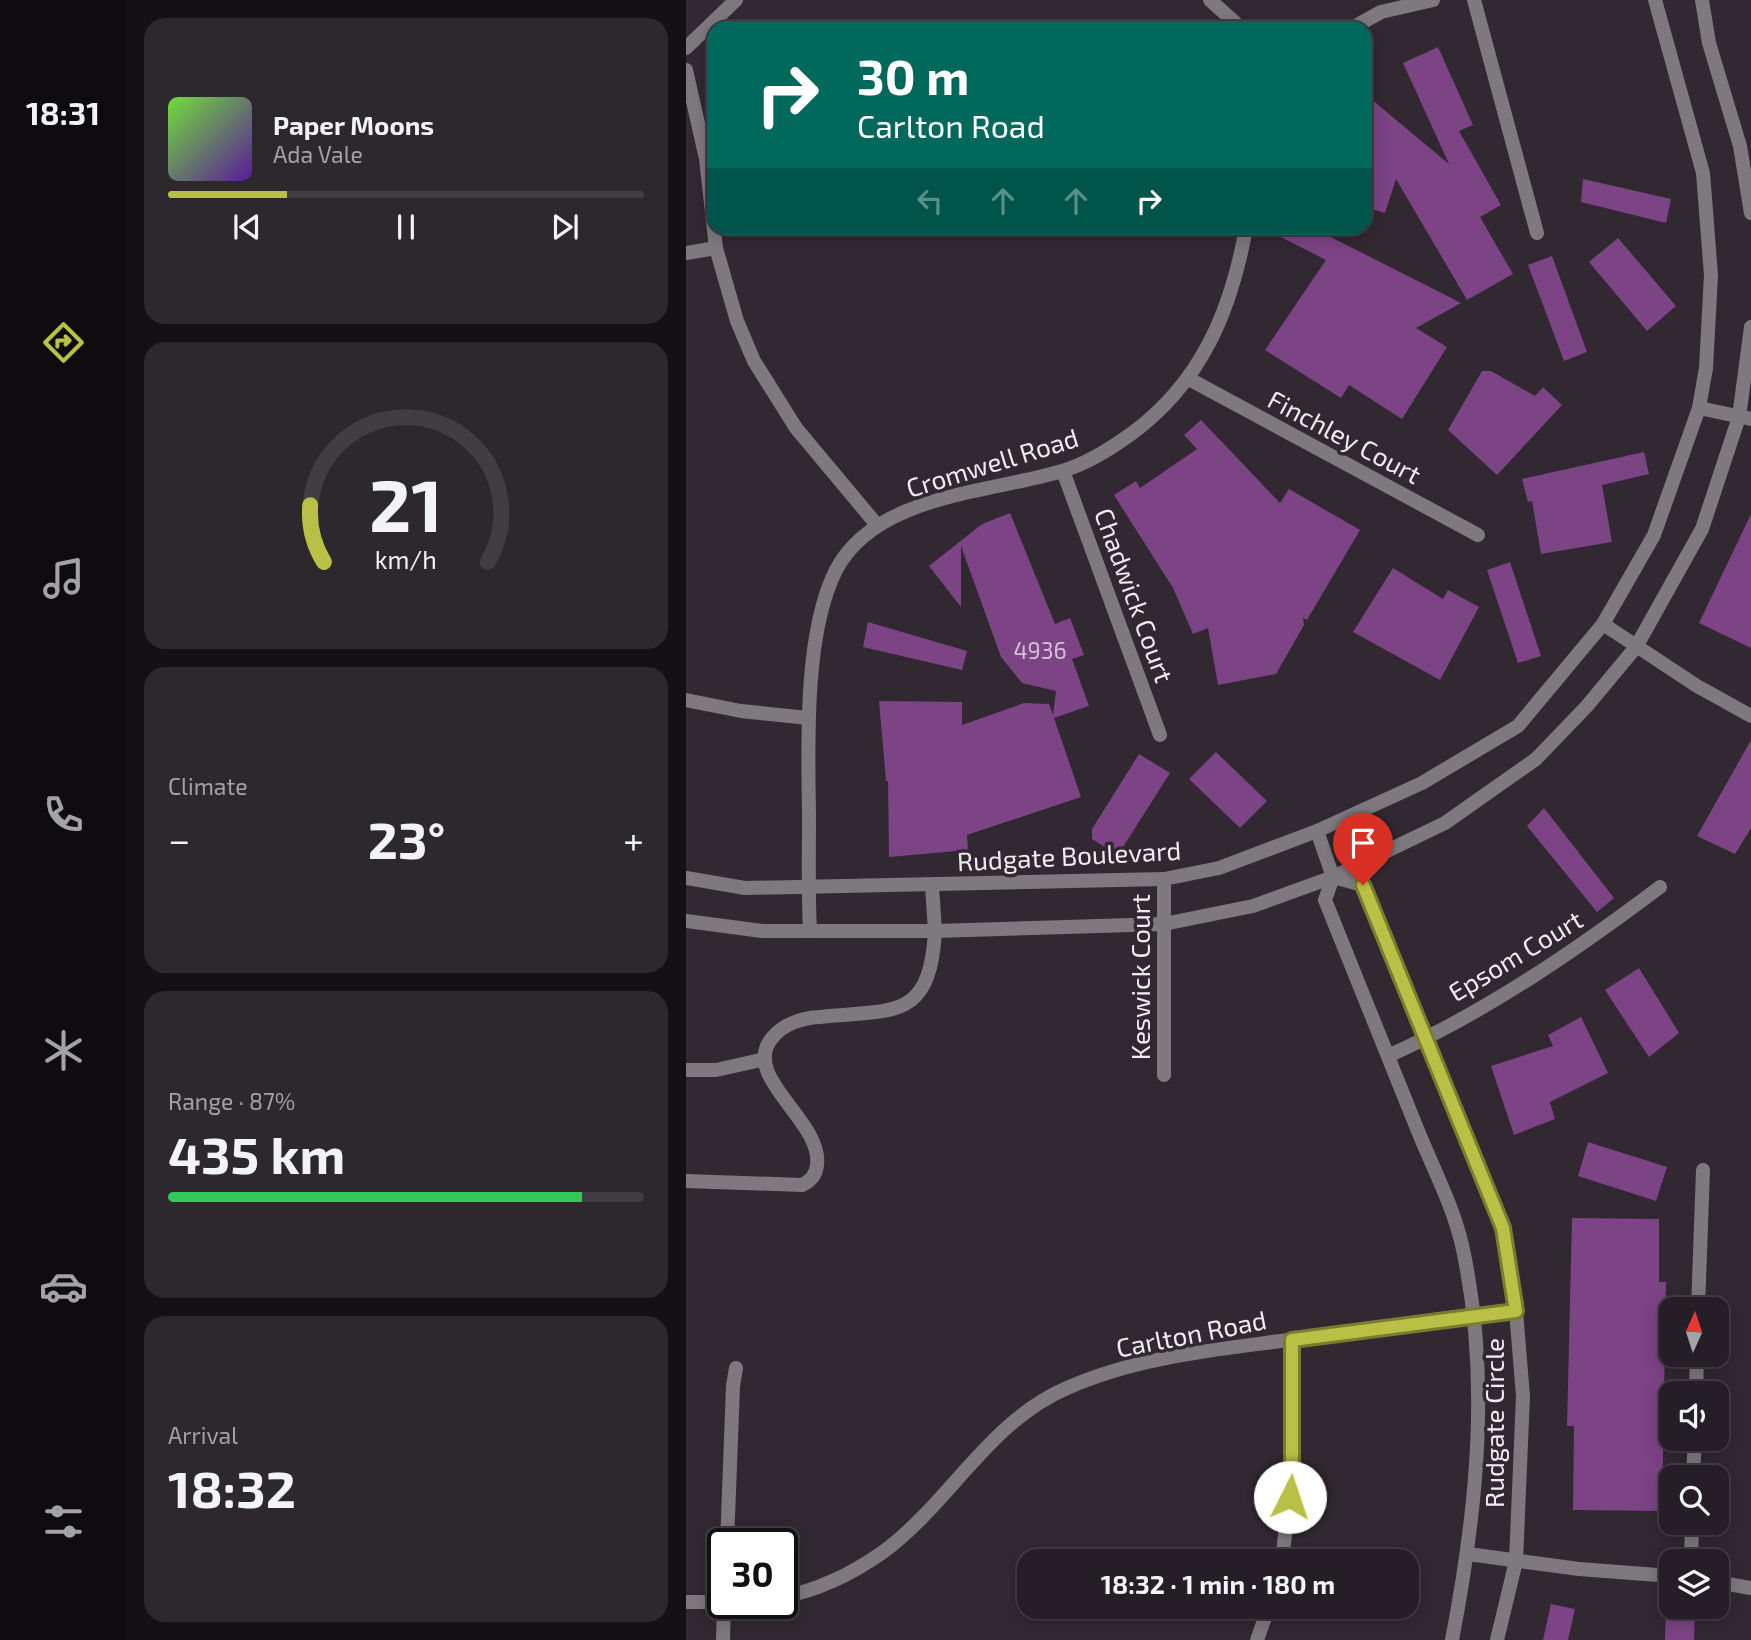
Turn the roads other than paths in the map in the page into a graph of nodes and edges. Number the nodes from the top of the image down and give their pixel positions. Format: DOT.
graph roads {
  1 [pos="736,0"];
  2 [pos="1210,0"];
  3 [pos="1433,0"];
  4 [pos="1474,0"];
  5 [pos="1656,0"];
  6 [pos="1702,0"];
  7 [pos="714,21"];
  8 [pos="1233,21"];
  9 [pos="1365,21"];
  10 [pos="707,28"];
  11 [pos="686,48"];
  12 [pos="686,70"];
  13 [pos="707,168"];
  14 [pos="1751,213"];
  15 [pos="1537,233"];
  16 [pos="715,235"];
  17 [pos="1244,235"];
  18 [pos="716,248"];
  19 [pos="686,253"];
  20 [pos="1751,327"];
  21 [pos="1189,379"];
  22 [pos="1699,408"];
  23 [pos="1745,418"];
  24 [pos="1063,471"];
  25 [pos="877,525"];
  26 [pos="1478,535"];
  27 [pos="1603,624"];
  28 [pos="1636,647"];
  29 [pos="686,700"];
  30 [pos="1751,716"];
  31 [pos="808,718"];
  32 [pos="1160,735"];
  33 [pos="1317,831"];
  34 [pos="1333,877"];
  35 [pos="686,878"];
  36 [pos="1164,878"];
  37 [pos="932,886"];
  38 [pos="1660,887"];
  39 [pos="809,888"];
  40 [pos="686,921"];
  41 [pos="1164,924"];
  42 [pos="810,931"];
  43 [pos="935,931"];
  44 [pos="1427,1036"];
  45 [pos="1388,1056"];
  46 [pos="765,1059"];
  47 [pos="686,1070"];
  48 [pos="1164,1075"];
  49 [pos="1703,1170"];
  50 [pos="686,1181"];
  51 [pos="1698,1297"];
  52 [pos="1516,1311"];
  53 [pos="1474,1315"];
  54 [pos="1292,1340"];
  55 [pos="736,1368"];
  56 [pos="728,1528"];
  57 [pos="1283,1549"];
  58 [pos="1468,1554"];
  59 [pos="1516,1560"];
  60 [pos="1659,1575"];
  61 [pos="1729,1584"];
  62 [pos="1751,1588"];
  63 [pos="798,1594"];
  64 [pos="686,1602"];
  65 [pos="707,1603"];
  66 [pos="724,1619"];
  67 [pos="1264,1619"];
  68 [pos="723,1640"];
  69 [pos="1257,1640"];
  70 [pos="1451,1640"];
  71 [pos="1497,1640"];
  1 -- 7 [label="street"];
  2 -- 8 [label="street"];
  3 -- 9 [label="street"];
  4 -- 15 [label="street"];
  5 -- 22 [label="street, Rudgate Boulevard"];
  6 -- 14 [label="street"];
  10 -- 11 [label="street"];
  12 -- 13 [label="street"];
  16 -- 18 [label="street"];
  17 -- 21 [label="street, Cromwell Road"];
  18 -- 19 [label="street"];
  18 -- 25 [label="street"];
  20 -- 23 [label="street"];
  21 -- 24 [label="street, Cromwell Road"];
  21 -- 26 [label="street, Finchley Court"];
  22 -- 23 [label="street"];
  22 -- 27 [label="street, Rudgate Boulevard"];
  23 -- 28 [label="street"];
  24 -- 25 [label="street, Cromwell Road"];
  24 -- 32 [label="street, Chadwick Court"];
  25 -- 31 [label="street, Cromwell Road"];
  27 -- 28 [label="street"];
  27 -- 33 [label="street, Rudgate Boulevard"];
  28 -- 30 [label="street"];
  28 -- 34 [label="street"];
  29 -- 31 [label="street"];
  31 -- 39 [label="street, Cromwell Road"];
  33 -- 34 [label="street, Rudgate Circle"];
  33 -- 36 [label="street, Rudgate Boulevard"];
  34 -- 41 [label="street"];
  34 -- 44 [label="street, Rudgate Circle"];
  34 -- 45 [label="street, Rudgate Circle"];
  35 -- 39 [label="street, Rudgate Boulevard"];
  36 -- 37 [label="street, Rudgate Boulevard"];
  36 -- 41 [label="street, Keswick Court"];
  37 -- 39 [label="street, Rudgate Boulevard"];
  37 -- 43 [label="street"];
  38 -- 44 [label="street, Epsom Court"];
  39 -- 42 [label="street, Cromwell Road"];
  40 -- 42 [label="street"];
  41 -- 43 [label="street"];
  41 -- 48 [label="street, Keswick Court"];
  42 -- 43 [label="street"];
  43 -- 46 [label="street"];
  44 -- 45 [label="street, Epsom Court"];
  44 -- 52 [label="street, Rudgate Circle"];
  45 -- 53 [label="street, Rudgate Circle"];
  46 -- 47 [label="street"];
  46 -- 50 [label="street"];
  49 -- 51 [label="street"];
  52 -- 53 [label="street, Carlton Road"];
  52 -- 59 [label="street, Rudgate Circle"];
  53 -- 54 [label="street, Carlton Road"];
  53 -- 58 [label="street, Rudgate Circle"];
  54 -- 57 [label="street"];
  54 -- 63 [label="street, Carlton Road"];
  55 -- 56 [label="street"];
  58 -- 59 [label="street"];
  58 -- 70 [label="street, Rudgate Circle"];
  59 -- 60 [label="street"];
  59 -- 71 [label="street, Rudgate Circle"];
  61 -- 62 [label="street"];
  64 -- 65 [label="street"];
  66 -- 68 [label="street"];
  67 -- 69 [label="street"];
}
